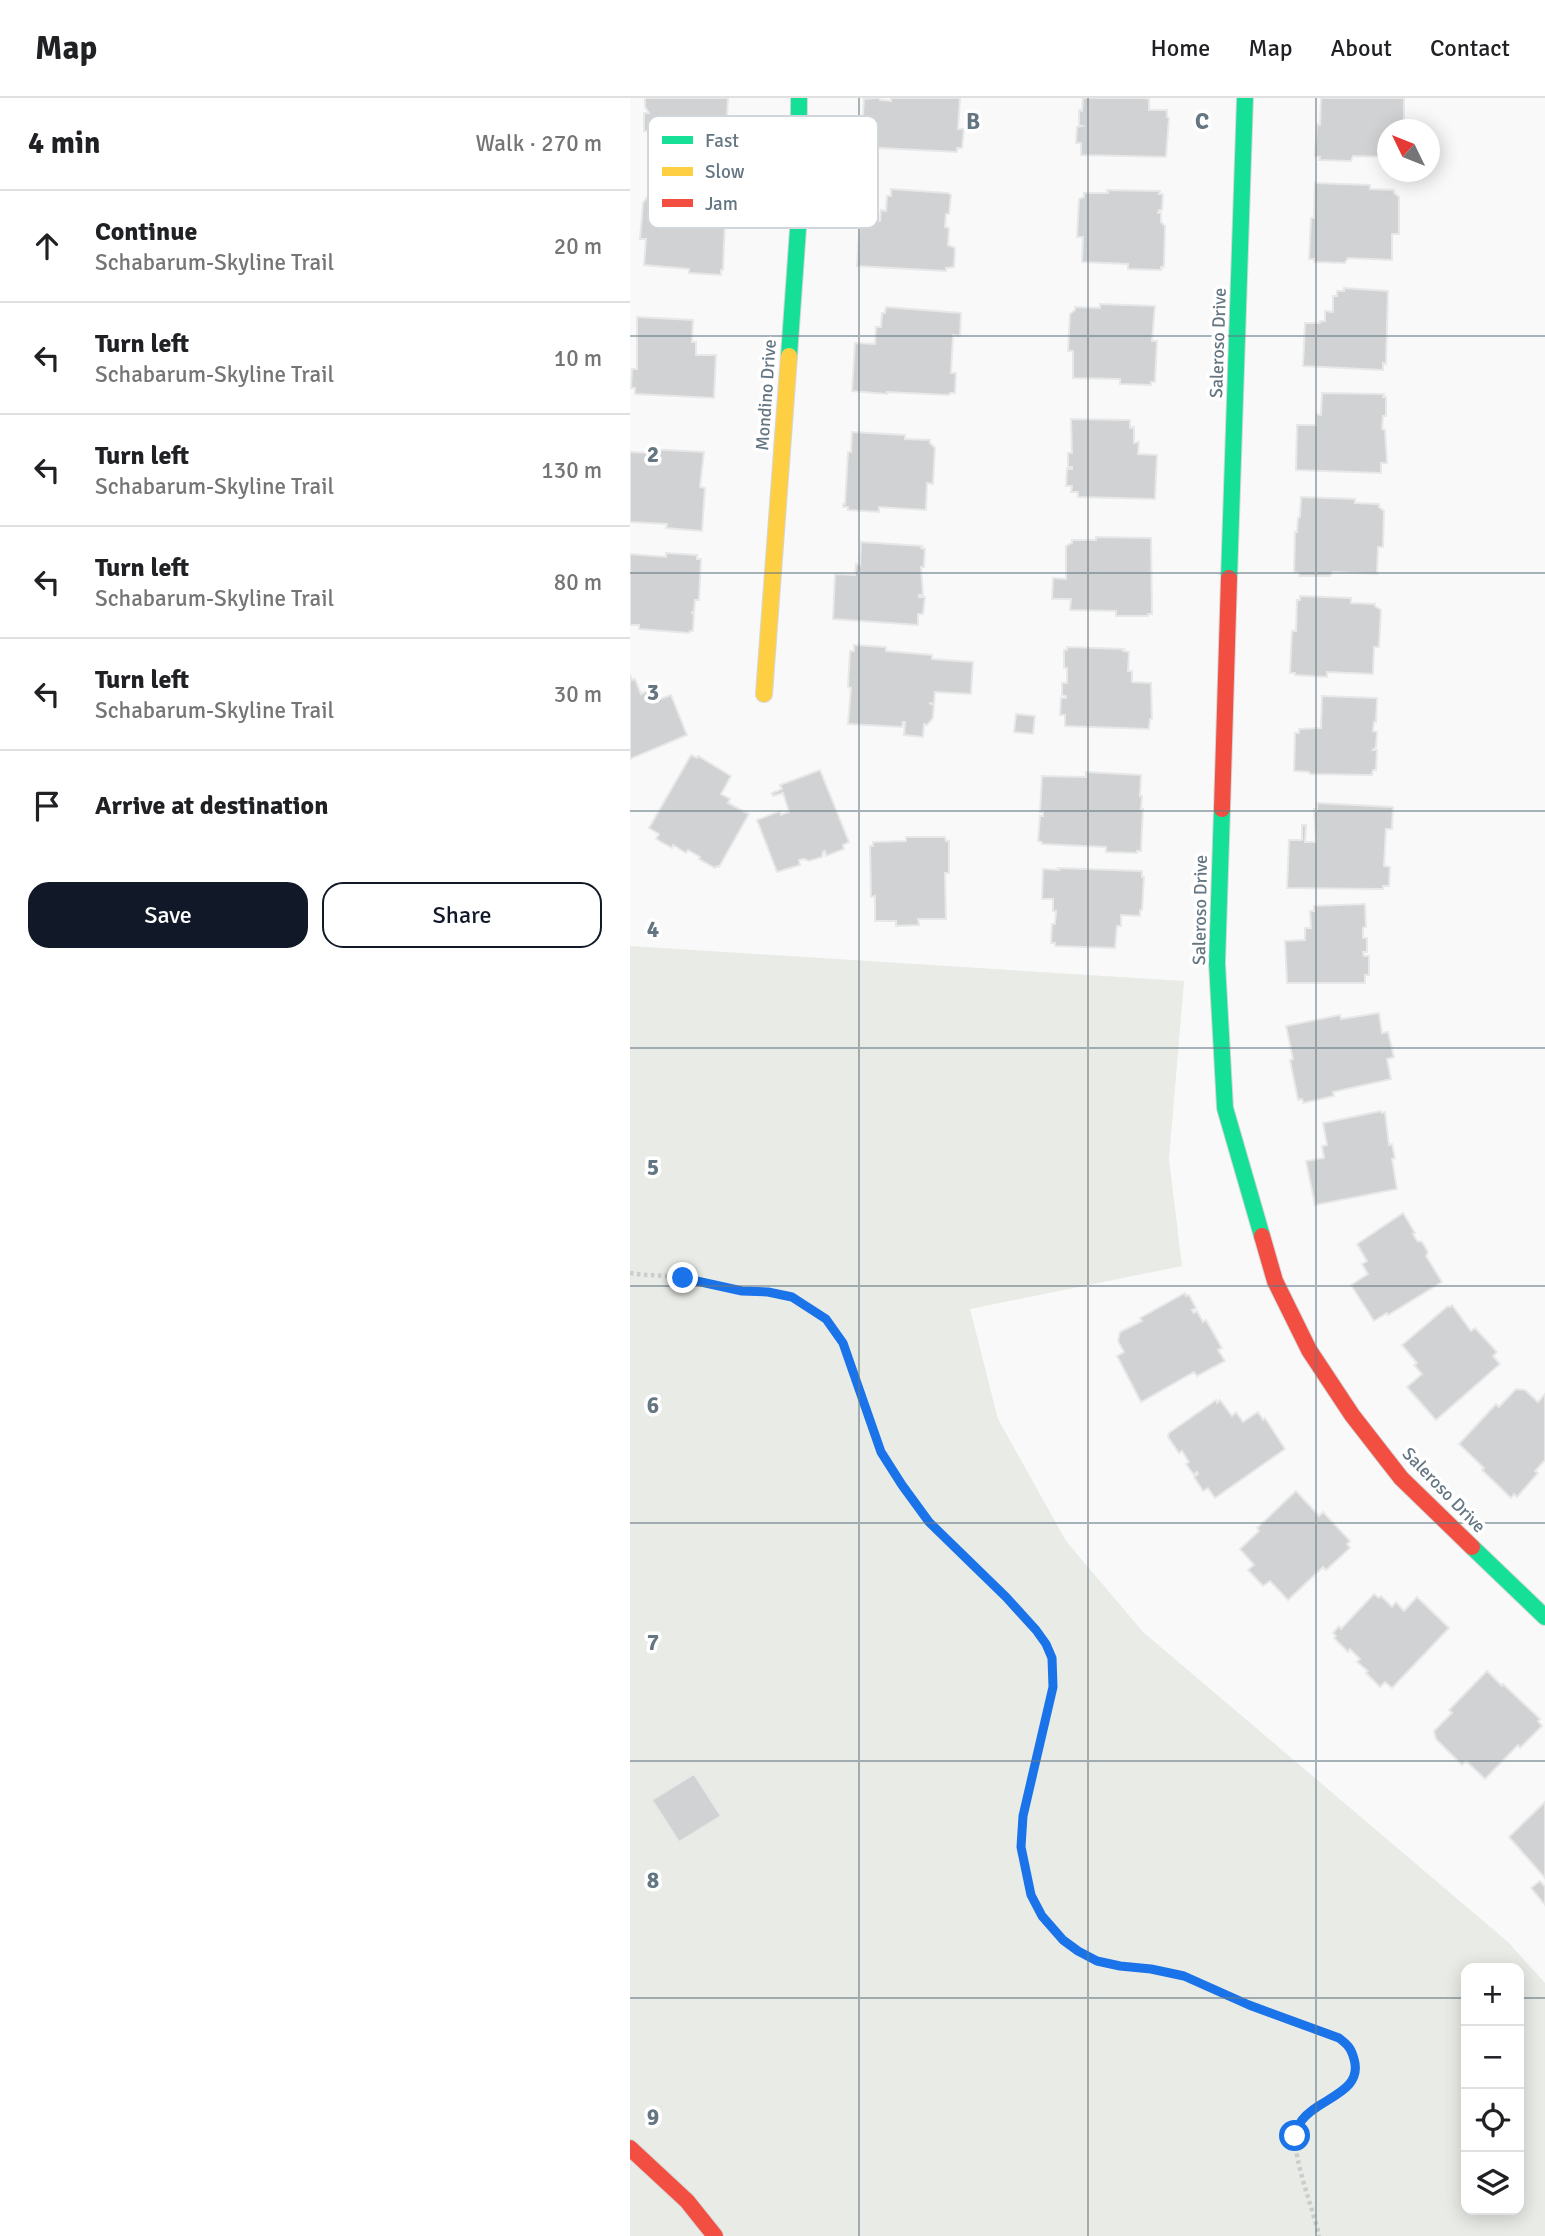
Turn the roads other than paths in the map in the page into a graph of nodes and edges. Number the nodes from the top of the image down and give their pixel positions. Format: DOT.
graph roads {
  1 [pos="799,98"];
  2 [pos="1245,98"];
  3 [pos="799,116"];
  4 [pos="798,228"];
  5 [pos="764,694"];
  6 [pos="1545,1617"];
  7 [pos="630,2148"];
  8 [pos="715,2236"];
  1 -- 3 [label="street, Mondino Drive"];
  2 -- 6 [label="street, Saleroso Drive"];
  4 -- 5 [label="street, Mondino Drive"];
  7 -- 8 [label="street"];
}
